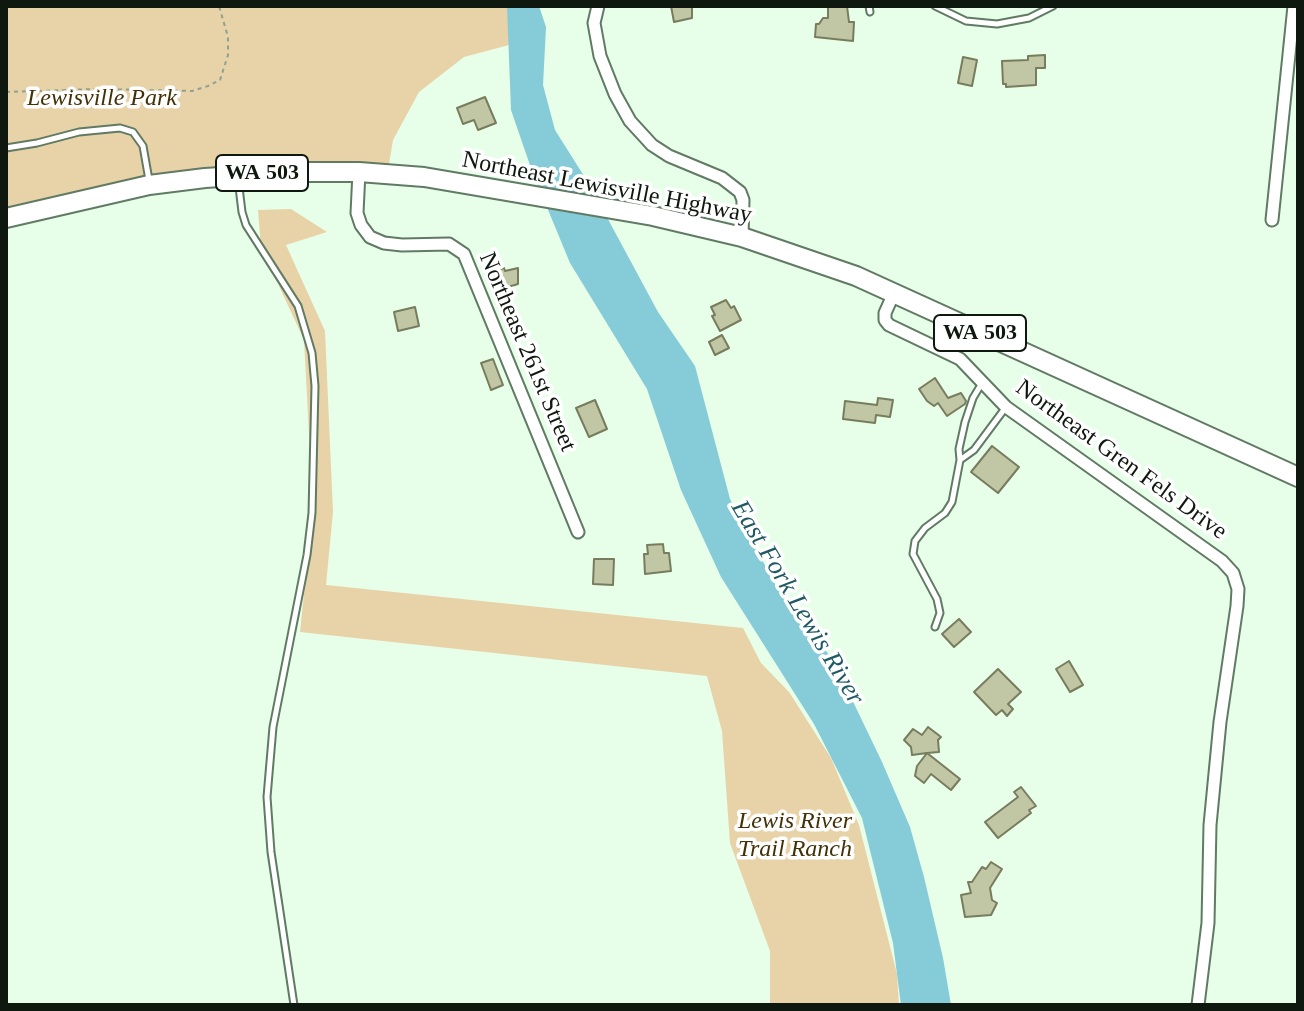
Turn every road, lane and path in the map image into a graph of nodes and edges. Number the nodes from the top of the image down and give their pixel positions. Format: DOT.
graph roads {
  1 [pos="219,6"];
  2 [pos="598,6"];
  3 [pos="935,6"];
  4 [pos="1053,6"];
  5 [pos="1294,6"];
  6 [pos="6,92"];
  7 [pos="6,148"];
  8 [pos="359,172"];
  9 [pos="238,175"];
  10 [pos="149,185"];
  11 [pos="6,218"];
  12 [pos="1272,220"];
  13 [pos="742,237"];
  14 [pos="894,293"];
  15 [pos="982,382"];
  16 [pos="1006,407"];
  17 [pos="960,460"];
  18 [pos="1298,477"];
  19 [pos="578,532"];
  20 [pos="935,627"];
  21 [pos="294,1005"];
  22 [pos="1198,1005"];
  1 -- 6 [label="path"];
  2 -- 13 [label="street"];
  3 -- 4 [label="lane"];
  5 -- 12 [label="street"];
  7 -- 10 [label="lane"];
  8 -- 9 [label="main road, Northeast Lewisville Highway / WA 503"];
  8 -- 13 [label="main road, Northeast Lewisville Highway / WA 503"];
  8 -- 19 [label="street, Northeast 261st Street"];
  9 -- 10 [label="main road, Northeast Lewisville Highway / WA 503"];
  9 -- 21 [label="lane"];
  10 -- 11 [label="main road, Northeast Lewisville Highway / WA 503"];
  13 -- 14 [label="main road, Northeast Lewisville Highway / WA 503"];
  14 -- 15 [label="street, Northeast Gren Fels Drive"];
  14 -- 18 [label="main road, Northeast Lewisville Highway / WA 503"];
  15 -- 16 [label="street, Northeast Gren Fels Drive"];
  15 -- 17 [label="lane"];
  16 -- 17 [label="lane"];
  16 -- 22 [label="street, Northeast Gren Fels Drive"];
  17 -- 20 [label="lane"];
}
